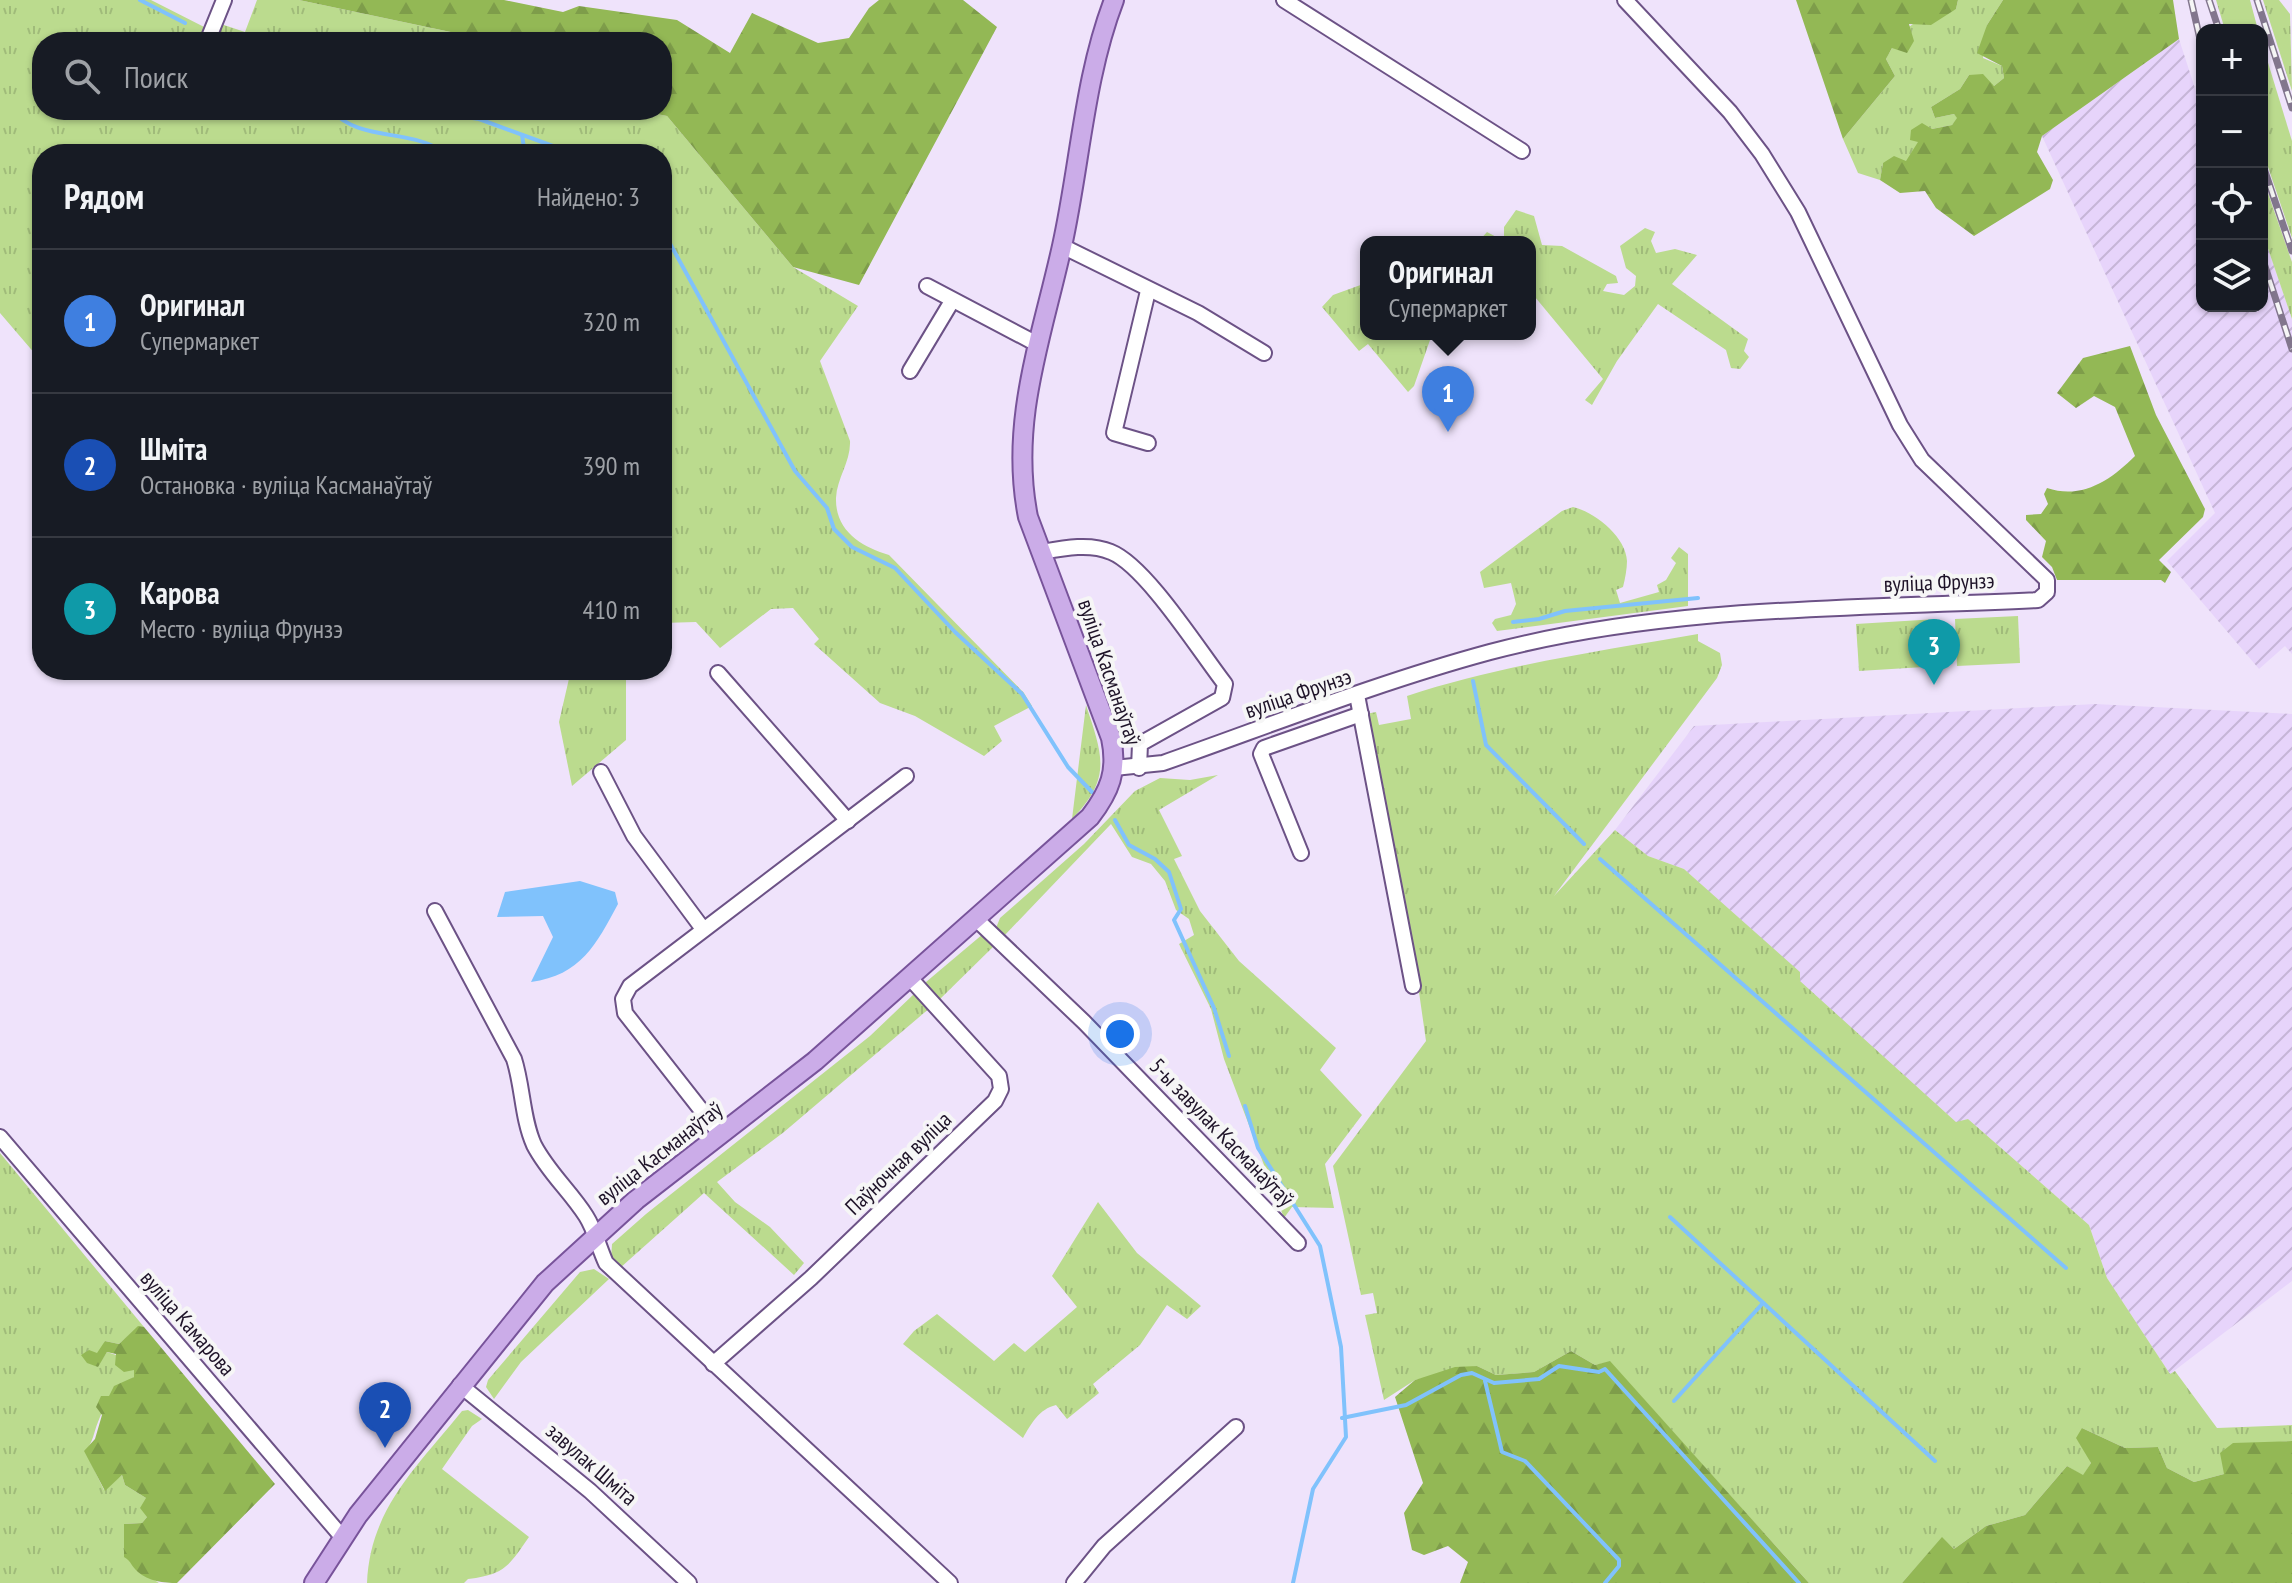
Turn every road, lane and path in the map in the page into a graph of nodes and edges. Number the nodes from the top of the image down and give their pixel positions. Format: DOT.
graph roads {
  1 [pos="224,0"];
  2 [pos="1114,0"];
  3 [pos="1284,0"];
  4 [pos="1625,0"];
  5 [pos="211,32"];
  6 [pos="1522,151"];
  7 [pos="1062,246"];
  8 [pos="927,286"];
  9 [pos="1148,291"];
  10 [pos="952,301"];
  11 [pos="1037,344"];
  12 [pos="1264,353"];
  13 [pos="910,371"];
  14 [pos="1148,443"];
  15 [pos="1042,552"];
  16 [pos="718,673"];
  17 [pos="1357,695"];
  18 [pos="1361,714"];
  19 [pos="1114,768"];
  20 [pos="1139,768"];
  21 [pos="601,772"];
  22 [pos="906,776"];
  23 [pos="848,821"];
  24 [pos="1301,853"];
  25 [pos="435,911"];
  26 [pos="976,919"];
  27 [pos="703,929"];
  28 [pos="909,977"];
  29 [pos="1413,986"];
  30 [pos="720,1134"];
  31 [pos="0,1137"];
  32 [pos="594,1235"];
  33 [pos="1298,1243"];
  34 [pos="713,1364"];
  35 [pos="460,1385"];
  36 [pos="1236,1427"];
  37 [pos="343,1538"];
  38 [pos="314,1583"];
  39 [pos="689,1583"];
  40 [pos="950,1583"];
  41 [pos="1074,1583"];
  1 -- 5 [label="street"];
  2 -- 7 [label="main road, вуліца Касманаўтаў"];
  3 -- 6 [label="street"];
  4 -- 17 [label="street, вуліца Фрунзэ"];
  7 -- 9 [label="street"];
  7 -- 11 [label="main road, вуліца Касманаўтаў"];
  8 -- 10 [label="street"];
  9 -- 12 [label="street"];
  9 -- 14 [label="street"];
  10 -- 11 [label="street"];
  10 -- 13 [label="street"];
  11 -- 15 [label="main road, вуліца Касманаўтаў"];
  15 -- 19 [label="main road, вуліца Касманаўтаў"];
  15 -- 20 [label="street"];
  16 -- 23 [label="street"];
  17 -- 18 [label="street"];
  17 -- 20 [label="street, вуліца Фрунзэ"];
  18 -- 24 [label="street"];
  18 -- 29 [label="street"];
  19 -- 20 [label="street, вуліца Фрунзэ"];
  19 -- 26 [label="main road, вуліца Касманаўтаў"];
  21 -- 27 [label="street"];
  22 -- 23 [label="street"];
  23 -- 27 [label="street"];
  25 -- 32 [label="street, вуліца Касманаўтаў"];
  26 -- 28 [label="main road, вуліца Касманаўтаў"];
  26 -- 33 [label="street, 5-ы завулак Касманаўтаў"];
  27 -- 30 [label="street"];
  28 -- 30 [label="main road, вуліца Касманаўтаў"];
  28 -- 34 [label="street, Паўночная вуліца"];
  30 -- 32 [label="main road, вуліца Касманаўтаў"];
  31 -- 37 [label="street, вуліца Камарова"];
  32 -- 34 [label="street"];
  32 -- 35 [label="main road, вуліца Касманаўтаў"];
  34 -- 40 [label="street"];
  35 -- 37 [label="main road, вуліца Касманаўтаў"];
  35 -- 39 [label="street, завулак Шміта"];
  36 -- 41 [label="street"];
  37 -- 38 [label="main road, вуліца Касманаўтаў"];
}
